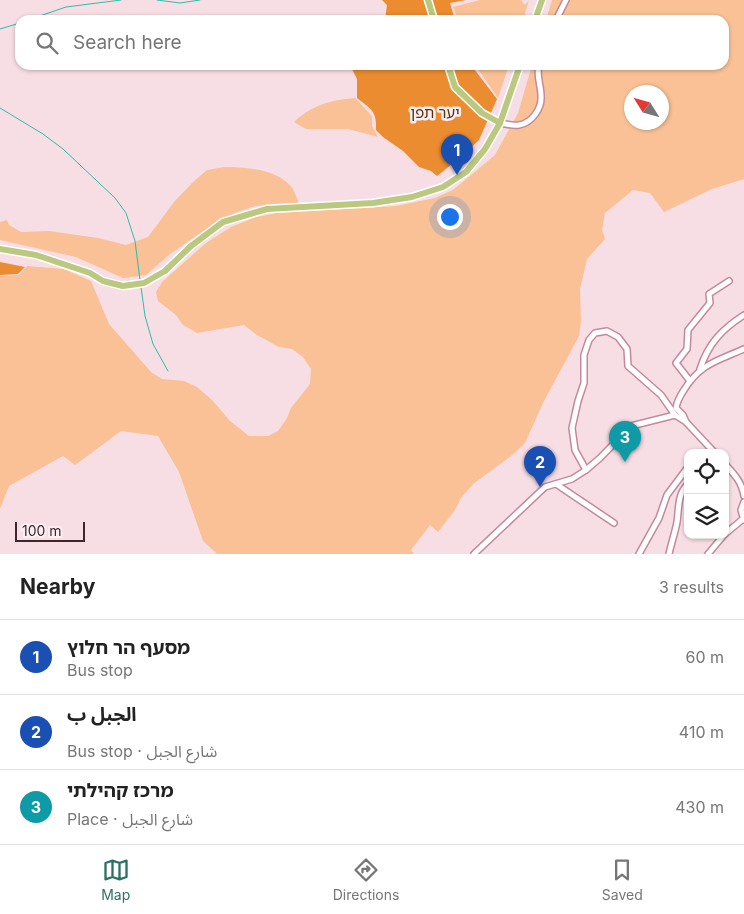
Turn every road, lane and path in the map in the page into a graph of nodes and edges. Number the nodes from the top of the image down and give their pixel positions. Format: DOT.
graph roads {
  1 [pos="428,0"];
  2 [pos="542,0"];
  3 [pos="566,0"];
  4 [pos="432,15"];
  5 [pos="537,15"];
  6 [pos="558,15"];
  7 [pos="450,70"];
  8 [pos="518,70"];
  9 [pos="538,70"];
  10 [pos="500,122"];
  11 [pos="0,249"];
  12 [pos="729,281"];
  13 [pos="744,315"];
  14 [pos="744,349"];
  15 [pos="700,370"];
  16 [pos="690,380"];
  17 [pos="675,415"];
  18 [pos="686,422"];
  19 [pos="711,449"];
  20 [pos="729,468"];
  21 [pos="586,470"];
  22 [pos="684,473"];
  23 [pos="556,484"];
  24 [pos="684,488"];
  25 [pos="744,496"];
  26 [pos="744,502"];
  27 [pos="744,519"];
  28 [pos="614,523"];
  29 [pos="729,532"];
  30 [pos="721,539"];
  31 [pos="474,554"];
  32 [pos="639,554"];
  33 [pos="668,554"];
  34 [pos="708,554"];
  1 -- 4 [label="main road"];
  2 -- 5 [label="main road"];
  3 -- 6 [label="street"];
  7 -- 10 [label="main road"];
  8 -- 10 [label="main road"];
  9 -- 10 [label="street"];
  10 -- 11 [label="main road"];
  12 -- 16 [label="street"];
  13 -- 15 [label="street"];
  14 -- 15 [label="street"];
  15 -- 16 [label="street"];
  16 -- 18 [label="street"];
  17 -- 18 [label="street"];
  17 -- 21 [label="street"];
  17 -- 21 [label="street"];
  18 -- 19 [label="street"];
  20 -- 25 [label="street"];
  21 -- 23 [label="street"];
  22 -- 32 [label="street"];
  23 -- 28 [label="street"];
  23 -- 31 [label="street"];
  24 -- 33 [label="street"];
  26 -- 27 [label="street"];
  27 -- 29 [label="street"];
  30 -- 34 [label="street"];
}
